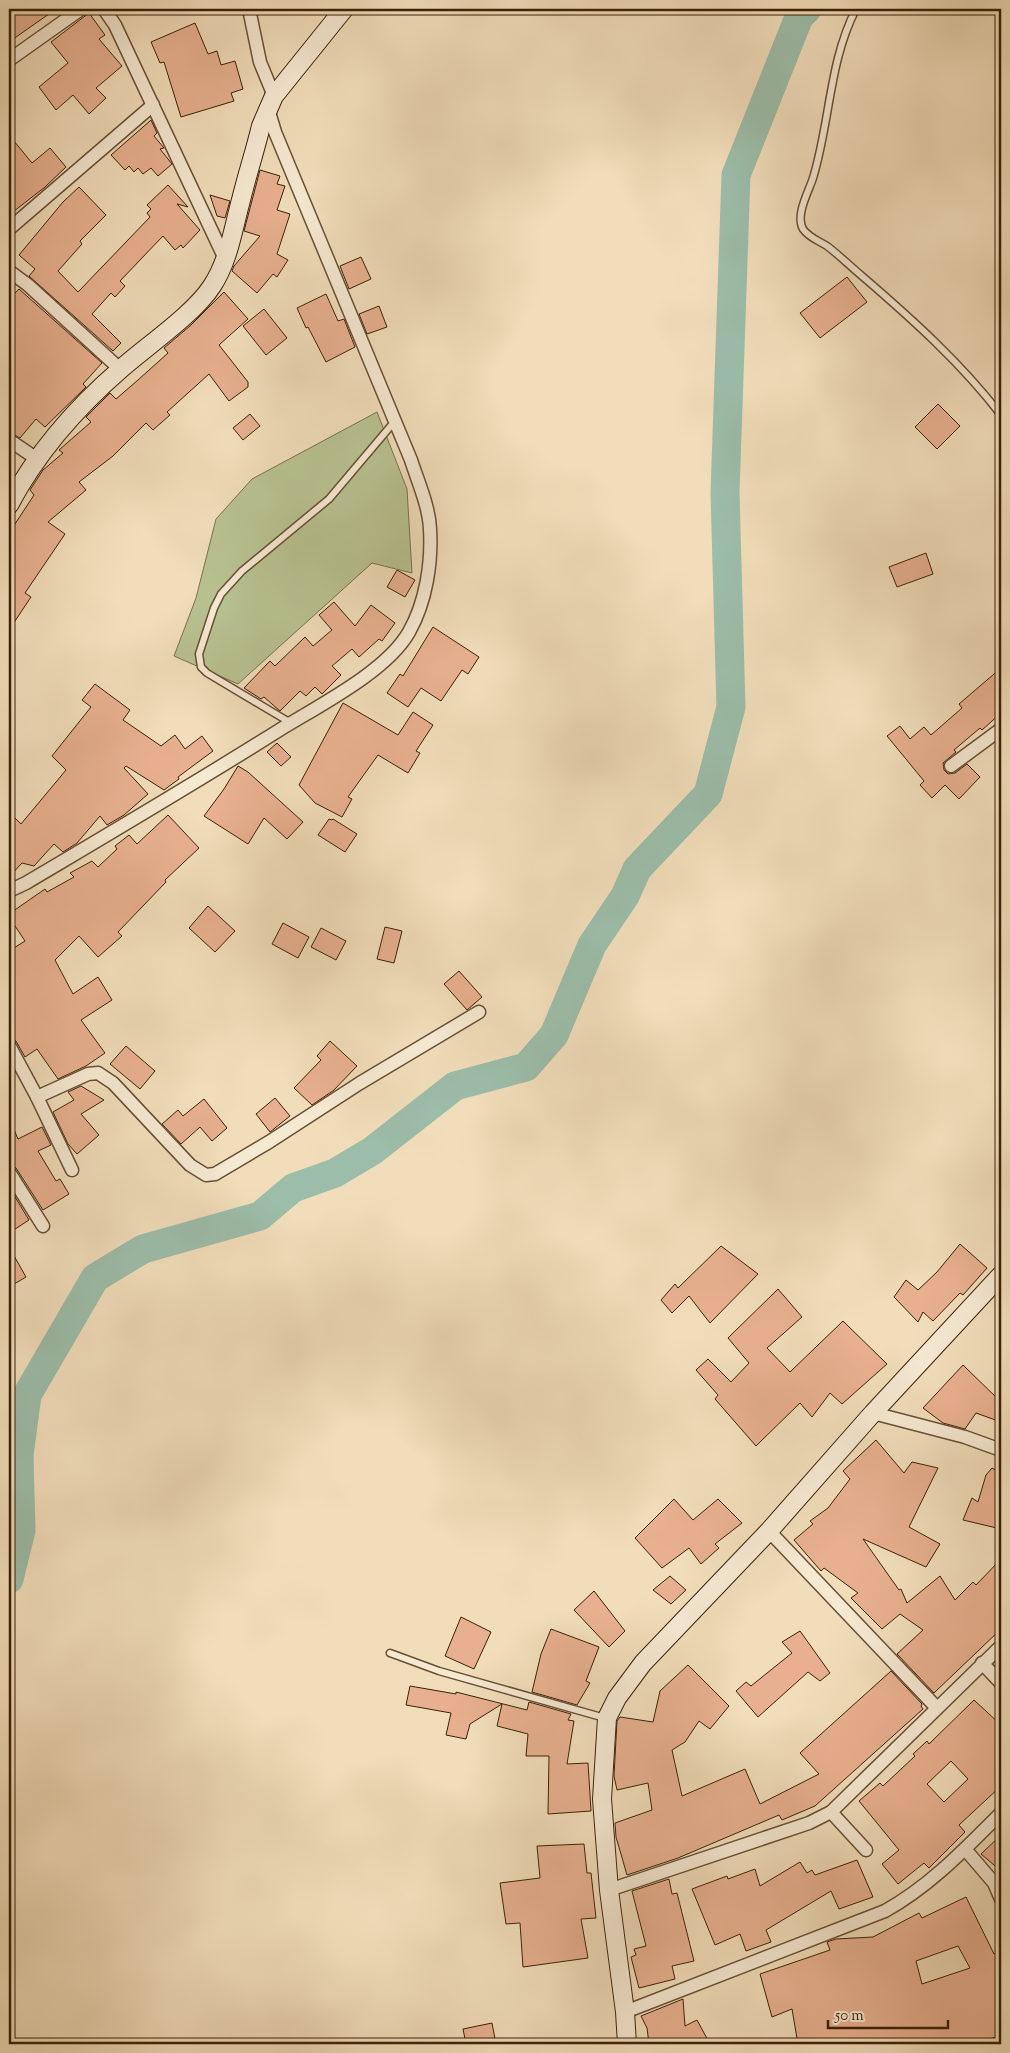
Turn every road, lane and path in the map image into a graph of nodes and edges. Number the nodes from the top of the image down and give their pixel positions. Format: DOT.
graph roads {
  1 [pos="81,9"];
  2 [pos="104,9"];
  3 [pos="249,9"];
  4 [pos="279,9"];
  5 [pos="293,9"];
  6 [pos="344,9"];
  7 [pos="856,9"];
  8 [pos="9,60"];
  9 [pos="271,102"];
  10 [pos="153,105"];
  11 [pos="9,229"];
  12 [pos="225,259"];
  13 [pos="9,271"];
  14 [pos="120,370"];
  15 [pos="1001,415"];
  16 [pos="395,422"];
  17 [pos="9,440"];
  18 [pos="37,459"];
  19 [pos="9,505"];
  20 [pos="291,723"];
  21 [pos="1001,729"];
  22 [pos="950,766"];
  23 [pos="9,891"];
  24 [pos="478,1012"];
  25 [pos="9,1045"];
  26 [pos="37,1097"];
  27 [pos="72,1170"];
  28 [pos="10,1174"];
  29 [pos="43,1226"];
  30 [pos="1001,1275"];
  31 [pos="873,1413"];
  32 [pos="1001,1450"];
  33 [pos="769,1531"];
  34 [pos="1001,1646"];
  35 [pos="390,1653"];
  36 [pos="982,1663"];
  37 [pos="1001,1684"];
  38 [pos="937,1708"];
  39 [pos="607,1718"];
  40 [pos="831,1812"];
  41 [pos="1001,1813"];
  42 [pos="965,1849"];
  43 [pos="866,1850"];
  44 [pos="609,1890"];
  45 [pos="1001,1899"];
  46 [pos="625,2012"];
  47 [pos="627,2044"];
  1 -- 8 [label="street"];
  2 -- 10 [label="street"];
  3 -- 9 [label="street"];
  4 -- 5 [label="lane"];
  6 -- 9 [label="street"];
  7 -- 15 [label="lane"];
  9 -- 12 [label="street"];
  9 -- 16 [label="street"];
  10 -- 11 [label="street"];
  10 -- 12 [label="street"];
  12 -- 14 [label="street"];
  13 -- 14 [label="street"];
  14 -- 18 [label="street"];
  16 -- 20 [label="street"];
  16 -- 20 [label="lane"];
  17 -- 18 [label="street"];
  18 -- 19 [label="street"];
  20 -- 23 [label="street"];
  21 -- 22 [label="street"];
  24 -- 26 [label="street"];
  25 -- 26 [label="street"];
  26 -- 27 [label="street"];
  28 -- 29 [label="street"];
  30 -- 31 [label="street"];
  31 -- 32 [label="street"];
  31 -- 33 [label="street"];
  33 -- 38 [label="street"];
  33 -- 39 [label="street"];
  34 -- 36 [label="street"];
  35 -- 39 [label="lane"];
  36 -- 37 [label="street"];
  36 -- 38 [label="street"];
  38 -- 40 [label="street"];
  39 -- 44 [label="street"];
  40 -- 43 [label="street"];
  40 -- 44 [label="street"];
  41 -- 42 [label="street"];
  42 -- 45 [label="street"];
  42 -- 46 [label="street"];
  44 -- 46 [label="street"];
  46 -- 47 [label="street"];
}
